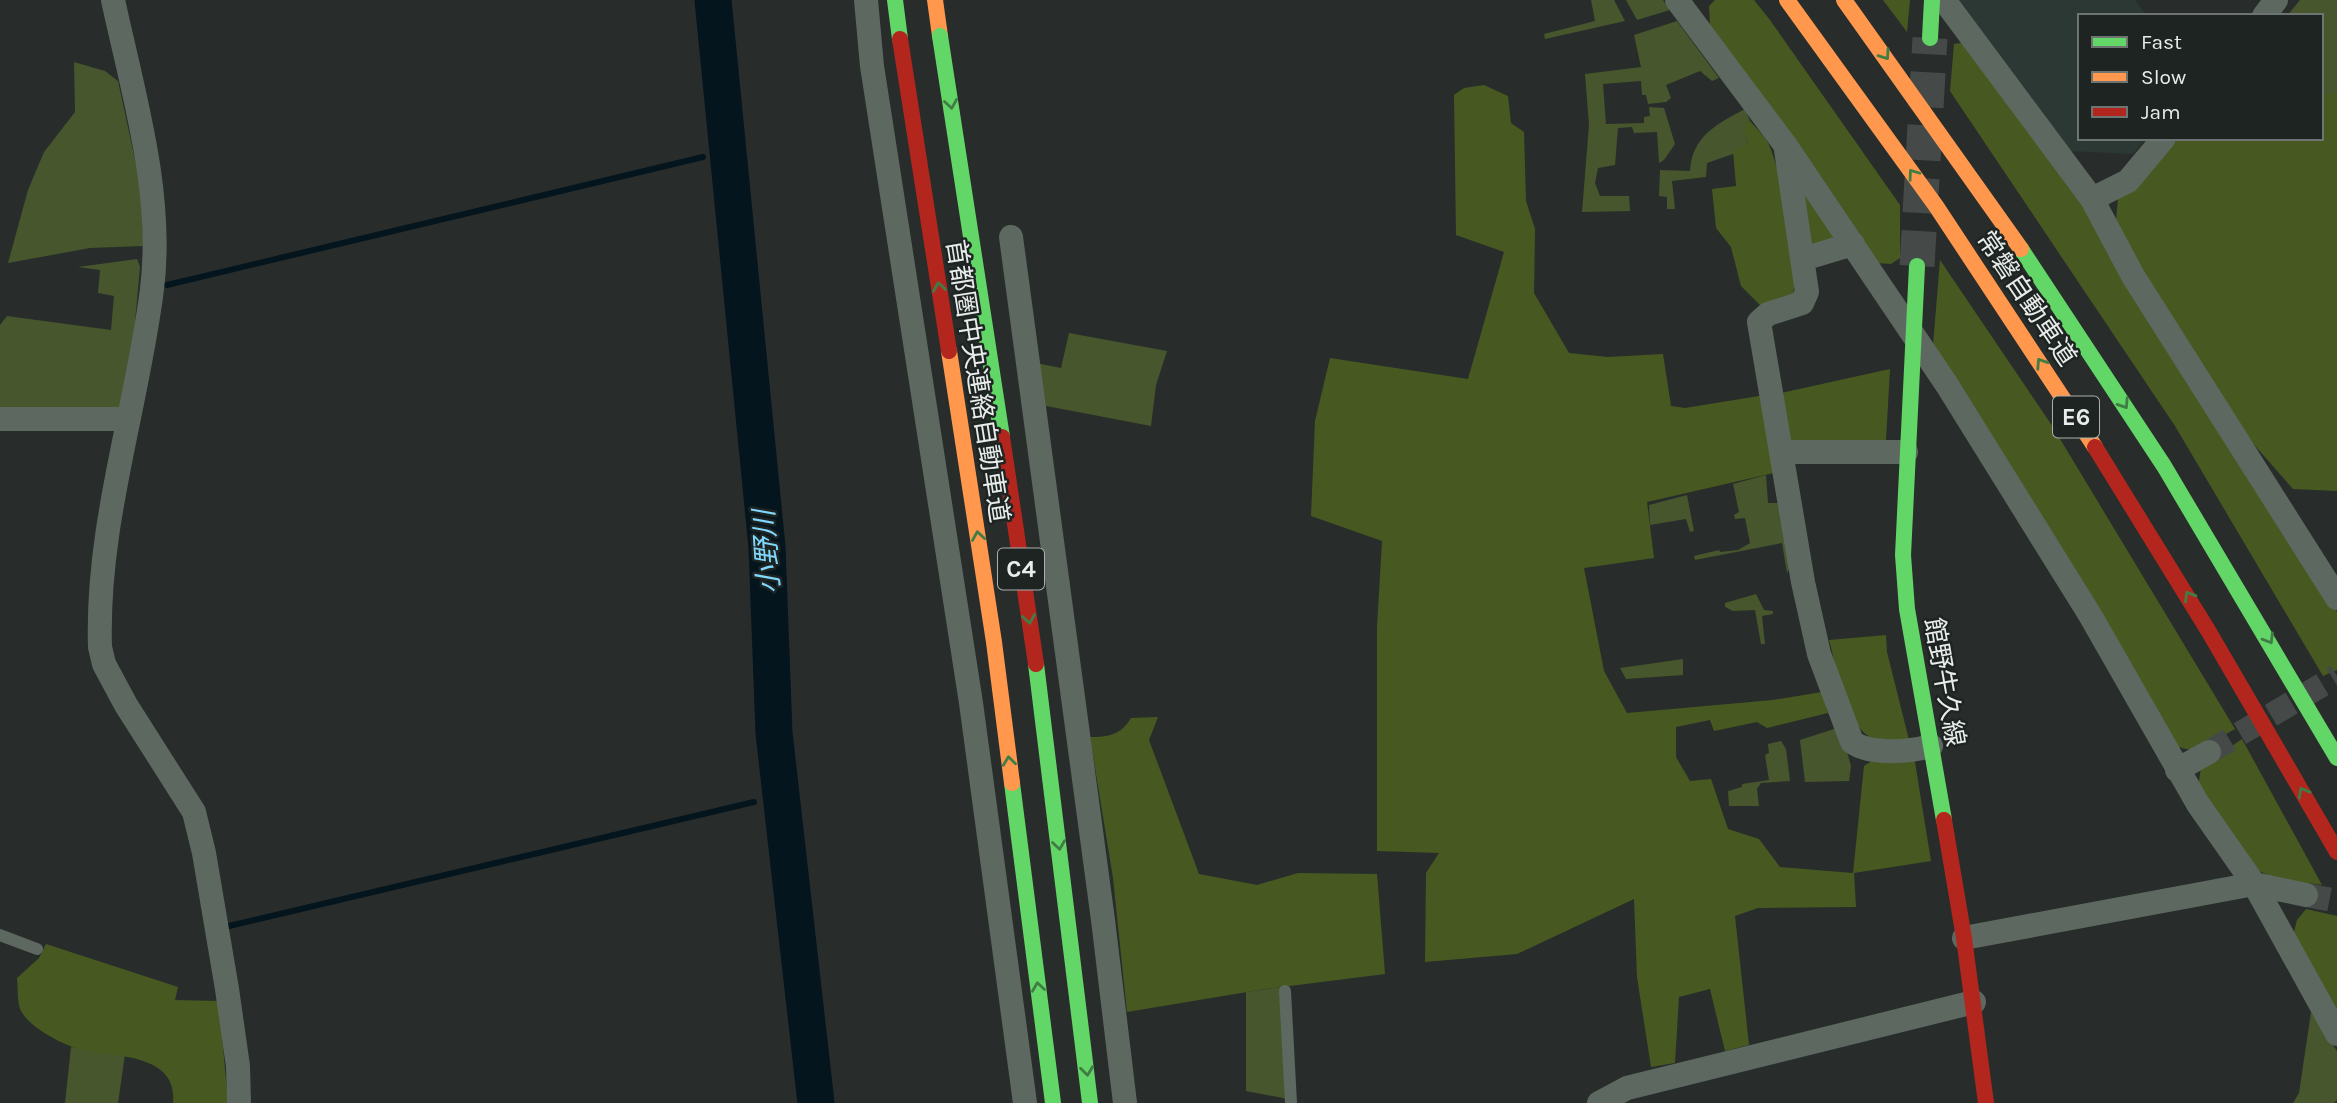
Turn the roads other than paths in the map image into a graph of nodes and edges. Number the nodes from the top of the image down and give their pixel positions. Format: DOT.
graph roads {
  1 [pos="113,0"];
  2 [pos="866,0"];
  3 [pos="895,0"];
  4 [pos="935,0"];
  5 [pos="1787,0"];
  6 [pos="1844,0"];
  7 [pos="1932,0"];
  8 [pos="1944,0"];
  9 [pos="1687,4"];
  10 [pos="1930,38"];
  11 [pos="2162,140"];
  12 [pos="1786,146"];
  13 [pos="2092,199"];
  14 [pos="1011,237"];
  15 [pos="1853,244"];
  16 [pos="1803,260"];
  17 [pos="1917,266"];
  18 [pos="1020,306"];
  19 [pos="913,323"];
  20 [pos="1913,335"];
  21 [pos="0,419"];
  22 [pos="128,419"];
  23 [pos="1782,452"];
  24 [pos="1906,452"];
  25 [pos="2337,598"];
  26 [pos="1931,746"];
  27 [pos="2208,752"];
  28 [pos="2337,758"];
  29 [pos="2177,770"];
  30 [pos="2337,852"];
  31 [pos="2254,884"];
  32 [pos="2306,895"];
  33 [pos="0,936"];
  34 [pos="1964,939"];
  35 [pos="37,949"];
  36 [pos="1285,991"];
  37 [pos="1974,1002"];
  38 [pos="2337,1034"];
  39 [pos="239,1103"];
  40 [pos="1025,1103"];
  41 [pos="1053,1103"];
  42 [pos="1090,1103"];
  43 [pos="1125,1103"];
  44 [pos="1291,1103"];
  45 [pos="1600,1103"];
  46 [pos="1986,1103"];
  1 -- 22 [label="street"];
  2 -- 19 [label="street"];
  41 -- 3 [label="main road, 首都圏中央連絡自動車道 / C4, one-way, bridge"];
  4 -- 42 [label="main road, 首都圏中央連絡自動車道 / C4, one-way, bridge"];
  30 -- 5 [label="main road, 常磐自動車道 / E6, one-way"];
  6 -- 28 [label="main road, 常磐自動車道 / E6, one-way"];
  7 -- 10 [label="main road"];
  8 -- 13 [label="street"];
  9 -- 12 [label="street"];
  11 -- 13 [label="street"];
  12 -- 15 [label="street"];
  12 -- 16 [label="street"];
  13 -- 25 [label="street"];
  14 -- 18 [label="street"];
  15 -- 16 [label="street"];
  15 -- 20 [label="street"];
  16 -- 23 [label="street"];
  17 -- 20 [label="main road, 館野牛久線"];
  18 -- 19 [label="street"];
  18 -- 43 [label="street"];
  19 -- 40 [label="street"];
  20 -- 24 [label="main road, 館野牛久線"];
  20 -- 29 [label="street"];
  21 -- 22 [label="street"];
  22 -- 39 [label="street"];
  23 -- 24 [label="street"];
  23 -- 26 [label="street"];
  24 -- 26 [label="main road, 館野牛久線"];
  26 -- 34 [label="main road, 館野牛久線"];
  27 -- 29 [label="street"];
  29 -- 31 [label="street"];
  31 -- 32 [label="street"];
  31 -- 34 [label="street"];
  31 -- 38 [label="street"];
  33 -- 35 [label="lane"];
  34 -- 37 [label="main road, 館野牛久線"];
  36 -- 44 [label="lane"];
  37 -- 45 [label="street"];
  37 -- 46 [label="main road, 館野牛久線"];
}
